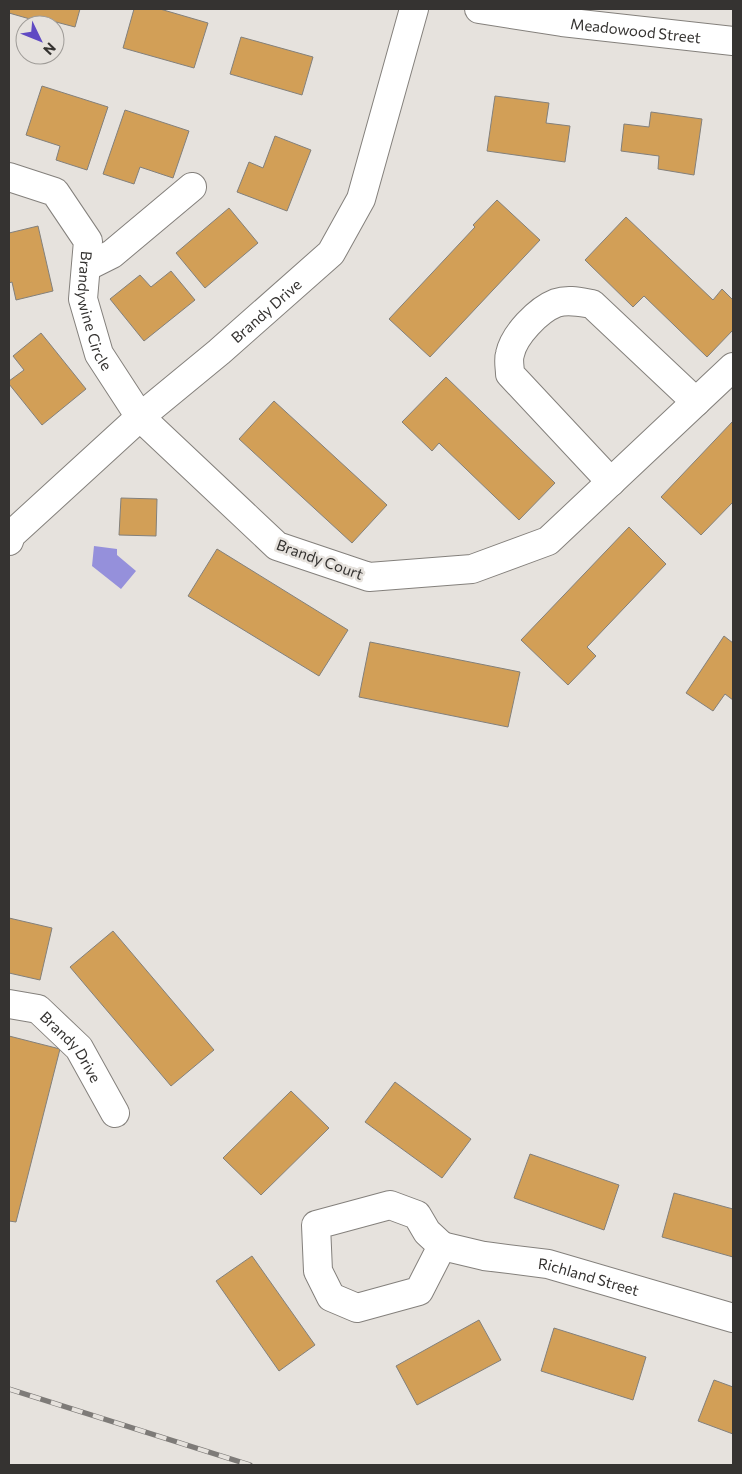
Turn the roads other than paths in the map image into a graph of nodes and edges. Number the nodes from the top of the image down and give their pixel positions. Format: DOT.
graph roads {
  1 [pos="414,9"];
  2 [pos="479,9"];
  3 [pos="733,41"];
  4 [pos="9,177"];
  5 [pos="192,188"];
  6 [pos="86,267"];
  7 [pos="733,367"];
  8 [pos="696,402"];
  9 [pos="140,417"];
  10 [pos="611,482"];
  11 [pos="10,537"];
  12 [pos="9,1004"];
  13 [pos="115,1113"];
  14 [pos="442,1246"];
  15 [pos="733,1318"];
  1 -- 9 [label="street, Brandy Drive"];
  2 -- 3 [label="street, Meadowood Street"];
  4 -- 6 [label="street, Brandywine Circle"];
  5 -- 6 [label="street"];
  6 -- 9 [label="street, Brandywine Circle"];
  7 -- 8 [label="street, Brandy Court"];
  8 -- 10 [label="street, Brandy Court"];
  8 -- 10 [label="street"];
  9 -- 10 [label="street, Brandy Court"];
  9 -- 11 [label="street, Brandy Drive"];
  12 -- 13 [label="street, Brandy Drive"];
  14 -- 14 [label="street"];
  14 -- 15 [label="street, Richland Street"];
}
